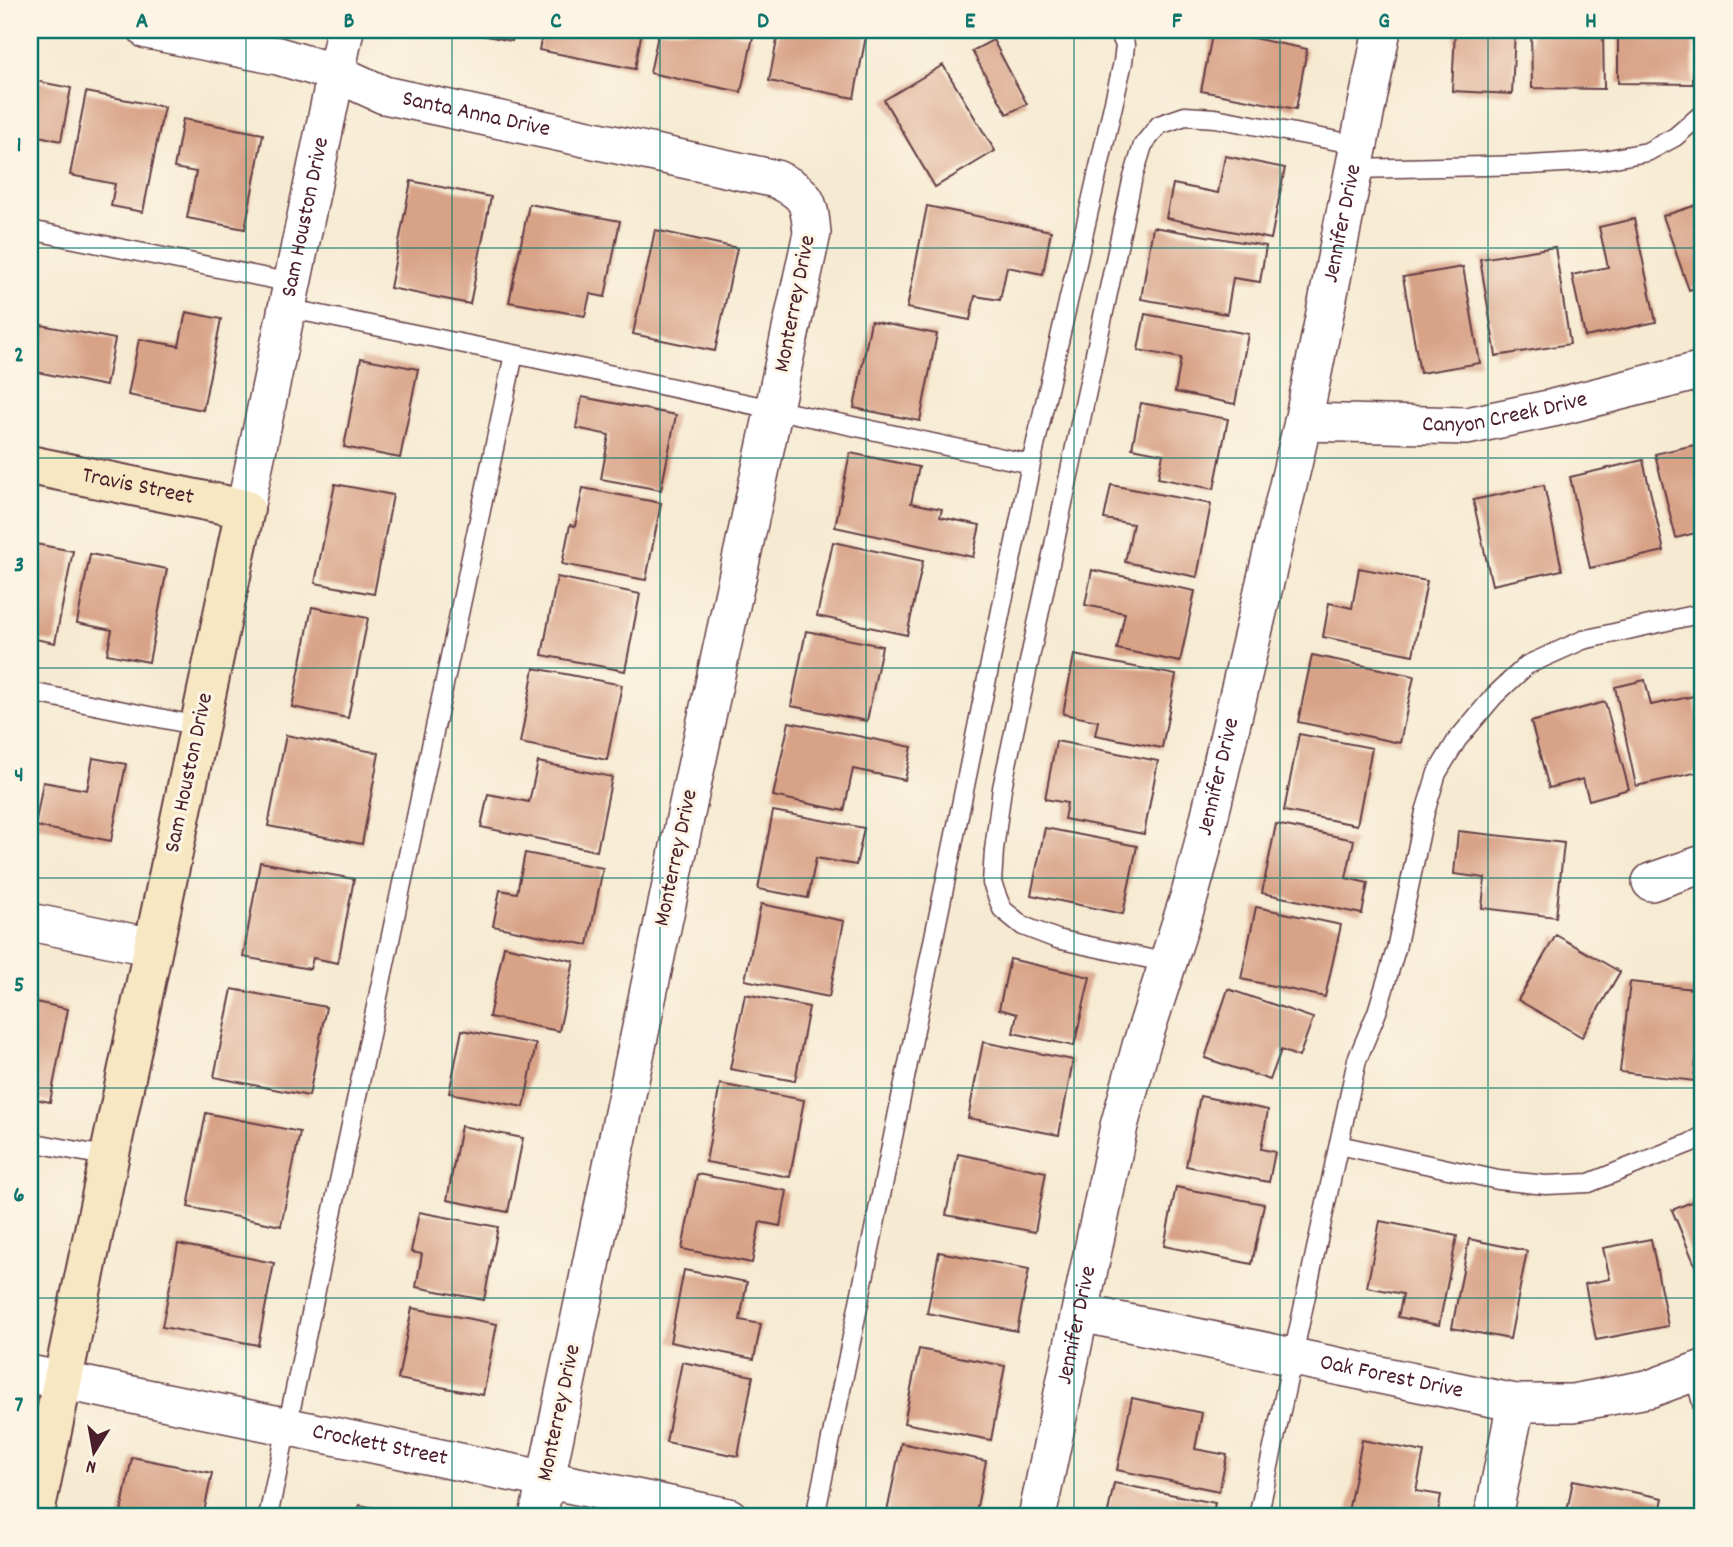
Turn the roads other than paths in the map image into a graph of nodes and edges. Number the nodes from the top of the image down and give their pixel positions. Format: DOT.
graph roads {
  1 [pos="147,30"];
  2 [pos="345,30"];
  3 [pos="1118,30"];
  4 [pos="1382,30"];
  5 [pos="336,73"];
  6 [pos="1703,113"];
  7 [pos="1357,157"];
  8 [pos="806,199"];
  9 [pos="30,230"];
  10 [pos="289,295"];
  11 [pos="514,354"];
  12 [pos="1703,370"];
  13 [pos="774,410"];
  14 [pos="1303,422"];
  15 [pos="1031,464"];
  16 [pos="30,466"];
  17 [pos="245,509"];
  18 [pos="1703,613"];
  19 [pos="30,692"];
  20 [pos="200,726"];
  21 [pos="1703,864"];
  22 [pos="1651,882"];
  23 [pos="30,922"];
  24 [pos="153,947"];
  25 [pos="1168,963"];
  26 [pos="1703,1136"];
  27 [pos="30,1142"];
  28 [pos="1339,1145"];
  29 [pos="110,1157"];
  30 [pos="1080,1313"];
  31 [pos="1291,1357"];
  32 [pos="46,1377"];
  33 [pos="1700,1383"];
  34 [pos="1516,1403"];
  35 [pos="287,1427"];
  36 [pos="545,1480"];
  37 [pos="34,1517"];
  38 [pos="268,1517"];
  39 [pos="538,1517"];
  40 [pos="729,1517"];
  41 [pos="815,1517"];
  42 [pos="1037,1517"];
  43 [pos="1258,1517"];
  44 [pos="1493,1517"];
  1 -- 5 [label="street, Santa Anna Drive"];
  2 -- 5 [label="street, Sam Houston Drive"];
  3 -- 15 [label="lane"];
  4 -- 7 [label="street, Jennifer Drive"];
  5 -- 8 [label="street, Santa Anna Drive"];
  5 -- 10 [label="street, Sam Houston Drive"];
  6 -- 7 [label="lane"];
  7 -- 14 [label="street, Jennifer Drive"];
  7 -- 25 [label="lane"];
  8 -- 13 [label="street, Monterrey Drive"];
  9 -- 10 [label="lane"];
  10 -- 11 [label="lane"];
  10 -- 17 [label="street, Sam Houston Drive"];
  11 -- 13 [label="lane"];
  11 -- 35 [label="lane"];
  12 -- 14 [label="street, Canyon Creek Drive"];
  13 -- 15 [label="lane"];
  13 -- 36 [label="street, Monterrey Drive"];
  14 -- 25 [label="street, Jennifer Drive"];
  15 -- 41 [label="lane"];
  16 -- 17 [label="street, Travis Street"];
  17 -- 20 [label="street, Sam Houston Drive"];
  18 -- 28 [label="lane"];
  19 -- 20 [label="lane"];
  20 -- 24 [label="street, Sam Houston Drive"];
  21 -- 22 [label="street"];
  23 -- 24 [label="street"];
  24 -- 29 [label="street, Sam Houston Drive"];
  25 -- 30 [label="street, Jennifer Drive"];
  26 -- 28 [label="lane"];
  27 -- 29 [label="lane"];
  28 -- 31 [label="lane"];
  29 -- 32 [label="street, Sam Houston Drive"];
  30 -- 31 [label="street, Oak Forest Drive"];
  30 -- 42 [label="street, Jennifer Drive"];
  31 -- 34 [label="street, Oak Forest Drive"];
  31 -- 43 [label="lane"];
  32 -- 35 [label="street, Crockett Street"];
  32 -- 37 [label="street, Sam Houston Drive"];
  33 -- 34 [label="street, Oak Forest Drive"];
  34 -- 44 [label="street"];
  35 -- 36 [label="street, Crockett Street"];
  35 -- 38 [label="lane"];
  36 -- 39 [label="street, Monterrey Drive"];
  36 -- 40 [label="street, Crockett Street"];
}
